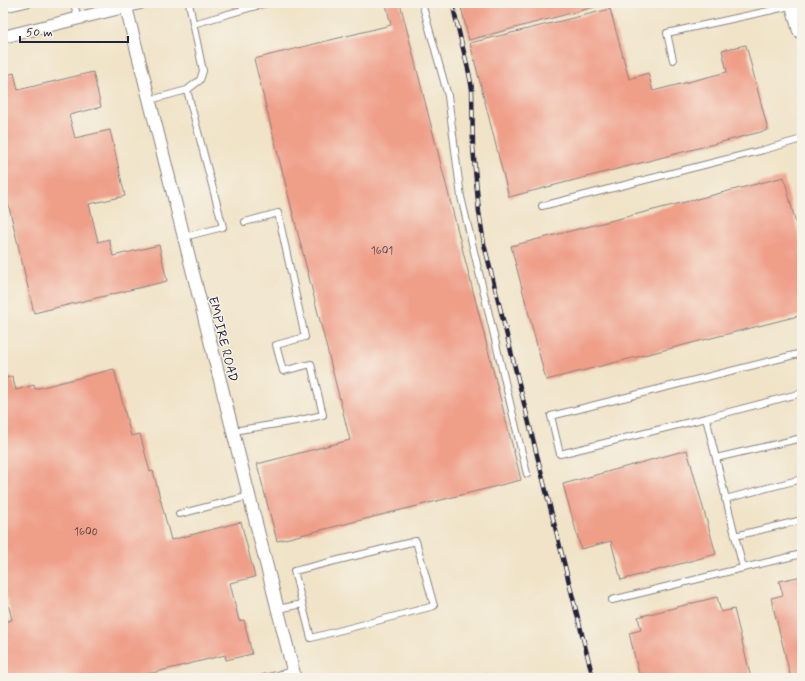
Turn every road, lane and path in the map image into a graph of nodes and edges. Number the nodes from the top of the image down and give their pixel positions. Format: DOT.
graph roads {
  1 [pos="29,3"];
  2 [pos="74,3"];
  3 [pos="140,3"];
  4 [pos="189,3"];
  5 [pos="267,3"];
  6 [pos="422,3"];
  7 [pos="796,4"];
  8 [pos="126,6"];
  9 [pos="3,9"];
  10 [pos="78,19"];
  11 [pos="193,24"];
  12 [pos="802,29"];
  13 [pos="3,38"];
  14 [pos="673,60"];
  15 [pos="187,90"];
  16 [pos="150,100"];
  17 [pos="802,140"];
  18 [pos="542,206"];
  19 [pos="245,222"];
  20 [pos="184,238"];
  21 [pos="802,353"];
  22 [pos="802,393"];
  23 [pos="706,418"];
  24 [pos="233,431"];
  25 [pos="802,438"];
  26 [pos="716,458"];
  27 [pos="527,474"];
  28 [pos="802,480"];
  29 [pos="250,496"];
  30 [pos="725,499"];
  31 [pos="179,514"];
  32 [pos="802,520"];
  33 [pos="735,536"];
  34 [pos="802,554"];
  35 [pos="743,568"];
  36 [pos="612,600"];
  37 [pos="302,604"];
  38 [pos="278,609"];
  39 [pos="294,674"];
  40 [pos="264,678"];
  41 [pos="478,678"];
  42 [pos="487,678"];
  1 -- 9 [label="lane"];
  2 -- 10 [label="lane"];
  3 -- 8 [label="street"];
  4 -- 11 [label="lane"];
  5 -- 11 [label="lane"];
  6 -- 27 [label="lane"];
  7 -- 12 [label="main road"];
  7 -- 14 [label="lane"];
  8 -- 10 [label="street"];
  8 -- 16 [label="street, EMPIRE ROAD"];
  10 -- 13 [label="street"];
  11 -- 15 [label="lane"];
  15 -- 16 [label="lane"];
  15 -- 20 [label="lane"];
  16 -- 20 [label="street, EMPIRE ROAD"];
  17 -- 18 [label="lane"];
  19 -- 24 [label="lane"];
  20 -- 24 [label="street, EMPIRE ROAD"];
  21 -- 23 [label="lane"];
  22 -- 23 [label="lane"];
  23 -- 26 [label="lane"];
  24 -- 29 [label="street, EMPIRE ROAD"];
  25 -- 26 [label="lane"];
  26 -- 30 [label="lane"];
  28 -- 30 [label="lane"];
  29 -- 31 [label="lane"];
  29 -- 38 [label="street, EMPIRE ROAD"];
  30 -- 33 [label="lane"];
  32 -- 33 [label="lane"];
  33 -- 35 [label="lane"];
  34 -- 35 [label="lane"];
  35 -- 36 [label="lane"];
  37 -- 37 [label="lane"];
  37 -- 38 [label="lane"];
  38 -- 39 [label="street, EMPIRE ROAD"];
  39 -- 40 [label="lane"];
  41 -- 42 [label="lane"];
}
